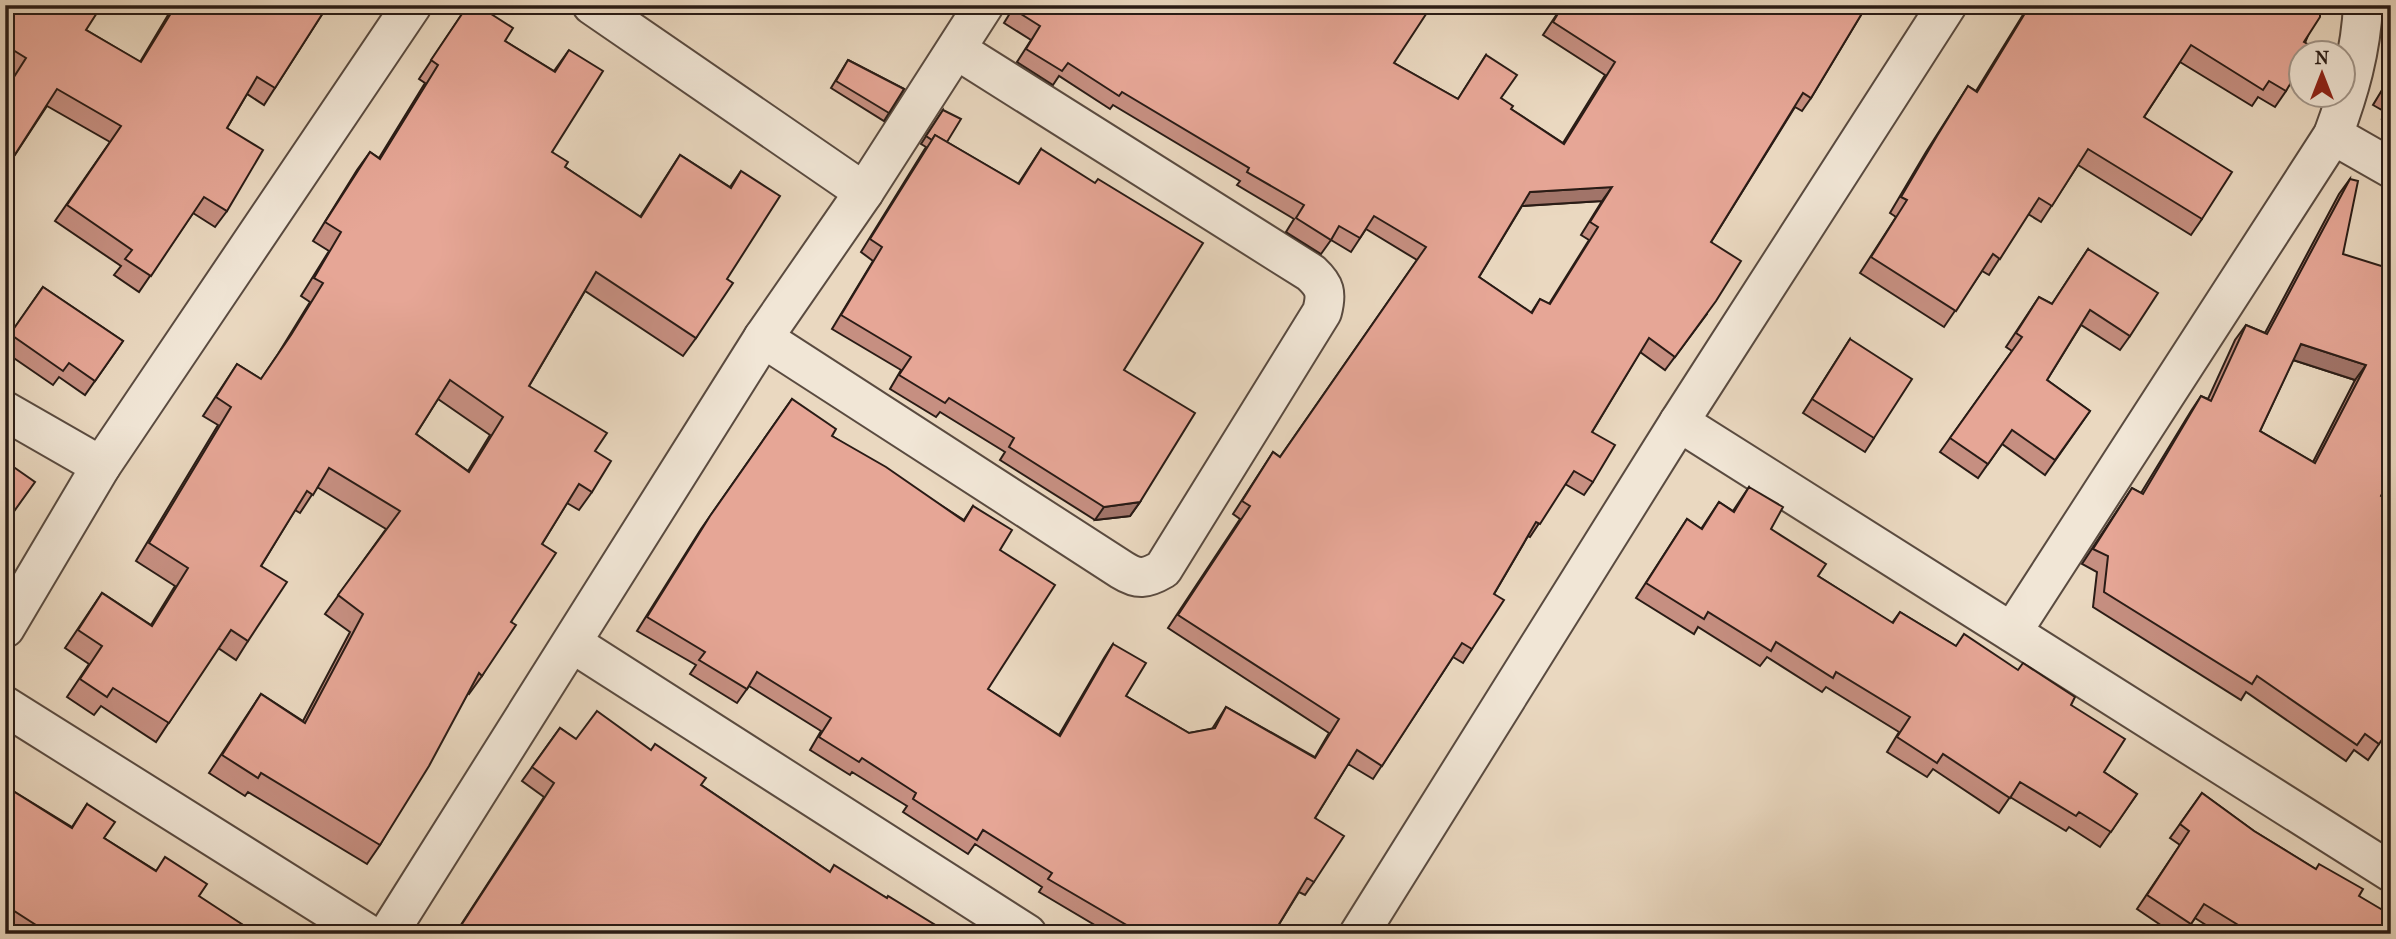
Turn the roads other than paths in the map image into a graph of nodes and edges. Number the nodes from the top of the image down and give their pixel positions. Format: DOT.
graph roads {
  1 [pos="412,5"];
  2 [pos="592,5"];
  3 [pos="984,5"];
  4 [pos="1947,5"];
  5 [pos="2363,5"];
  6 [pos="957,50"];
  7 [pos="2333,135"];
  8 [pos="2391,168"];
  9 [pos="864,192"];
  10 [pos="763,338"];
  11 [pos="5,411"];
  12 [pos="1679,422"];
  13 [pos="101,466"];
  14 [pos="5,628"];
  15 [pos="2012,632"];
  16 [pos="572,643"];
  17 [pos="5,706"];
  18 [pos="2386,859"];
  19 [pos="368,934"];
  20 [pos="388,934"];
  21 [pos="1027,934"];
  22 [pos="1359,934"];
  1 -- 13 [label="street"];
  2 -- 9 [label="street"];
  3 -- 6 [label="street"];
  4 -- 12 [label="street"];
  5 -- 7 [label="street"];
  6 -- 9 [label="street"];
  6 -- 10 [label="street"];
  7 -- 8 [label="street"];
  7 -- 15 [label="street"];
  9 -- 10 [label="street"];
  10 -- 16 [label="street"];
  11 -- 13 [label="street"];
  12 -- 15 [label="street"];
  12 -- 22 [label="street"];
  13 -- 14 [label="street"];
  15 -- 18 [label="street"];
  16 -- 20 [label="street"];
  16 -- 21 [label="street"];
  17 -- 19 [label="street"];
}
